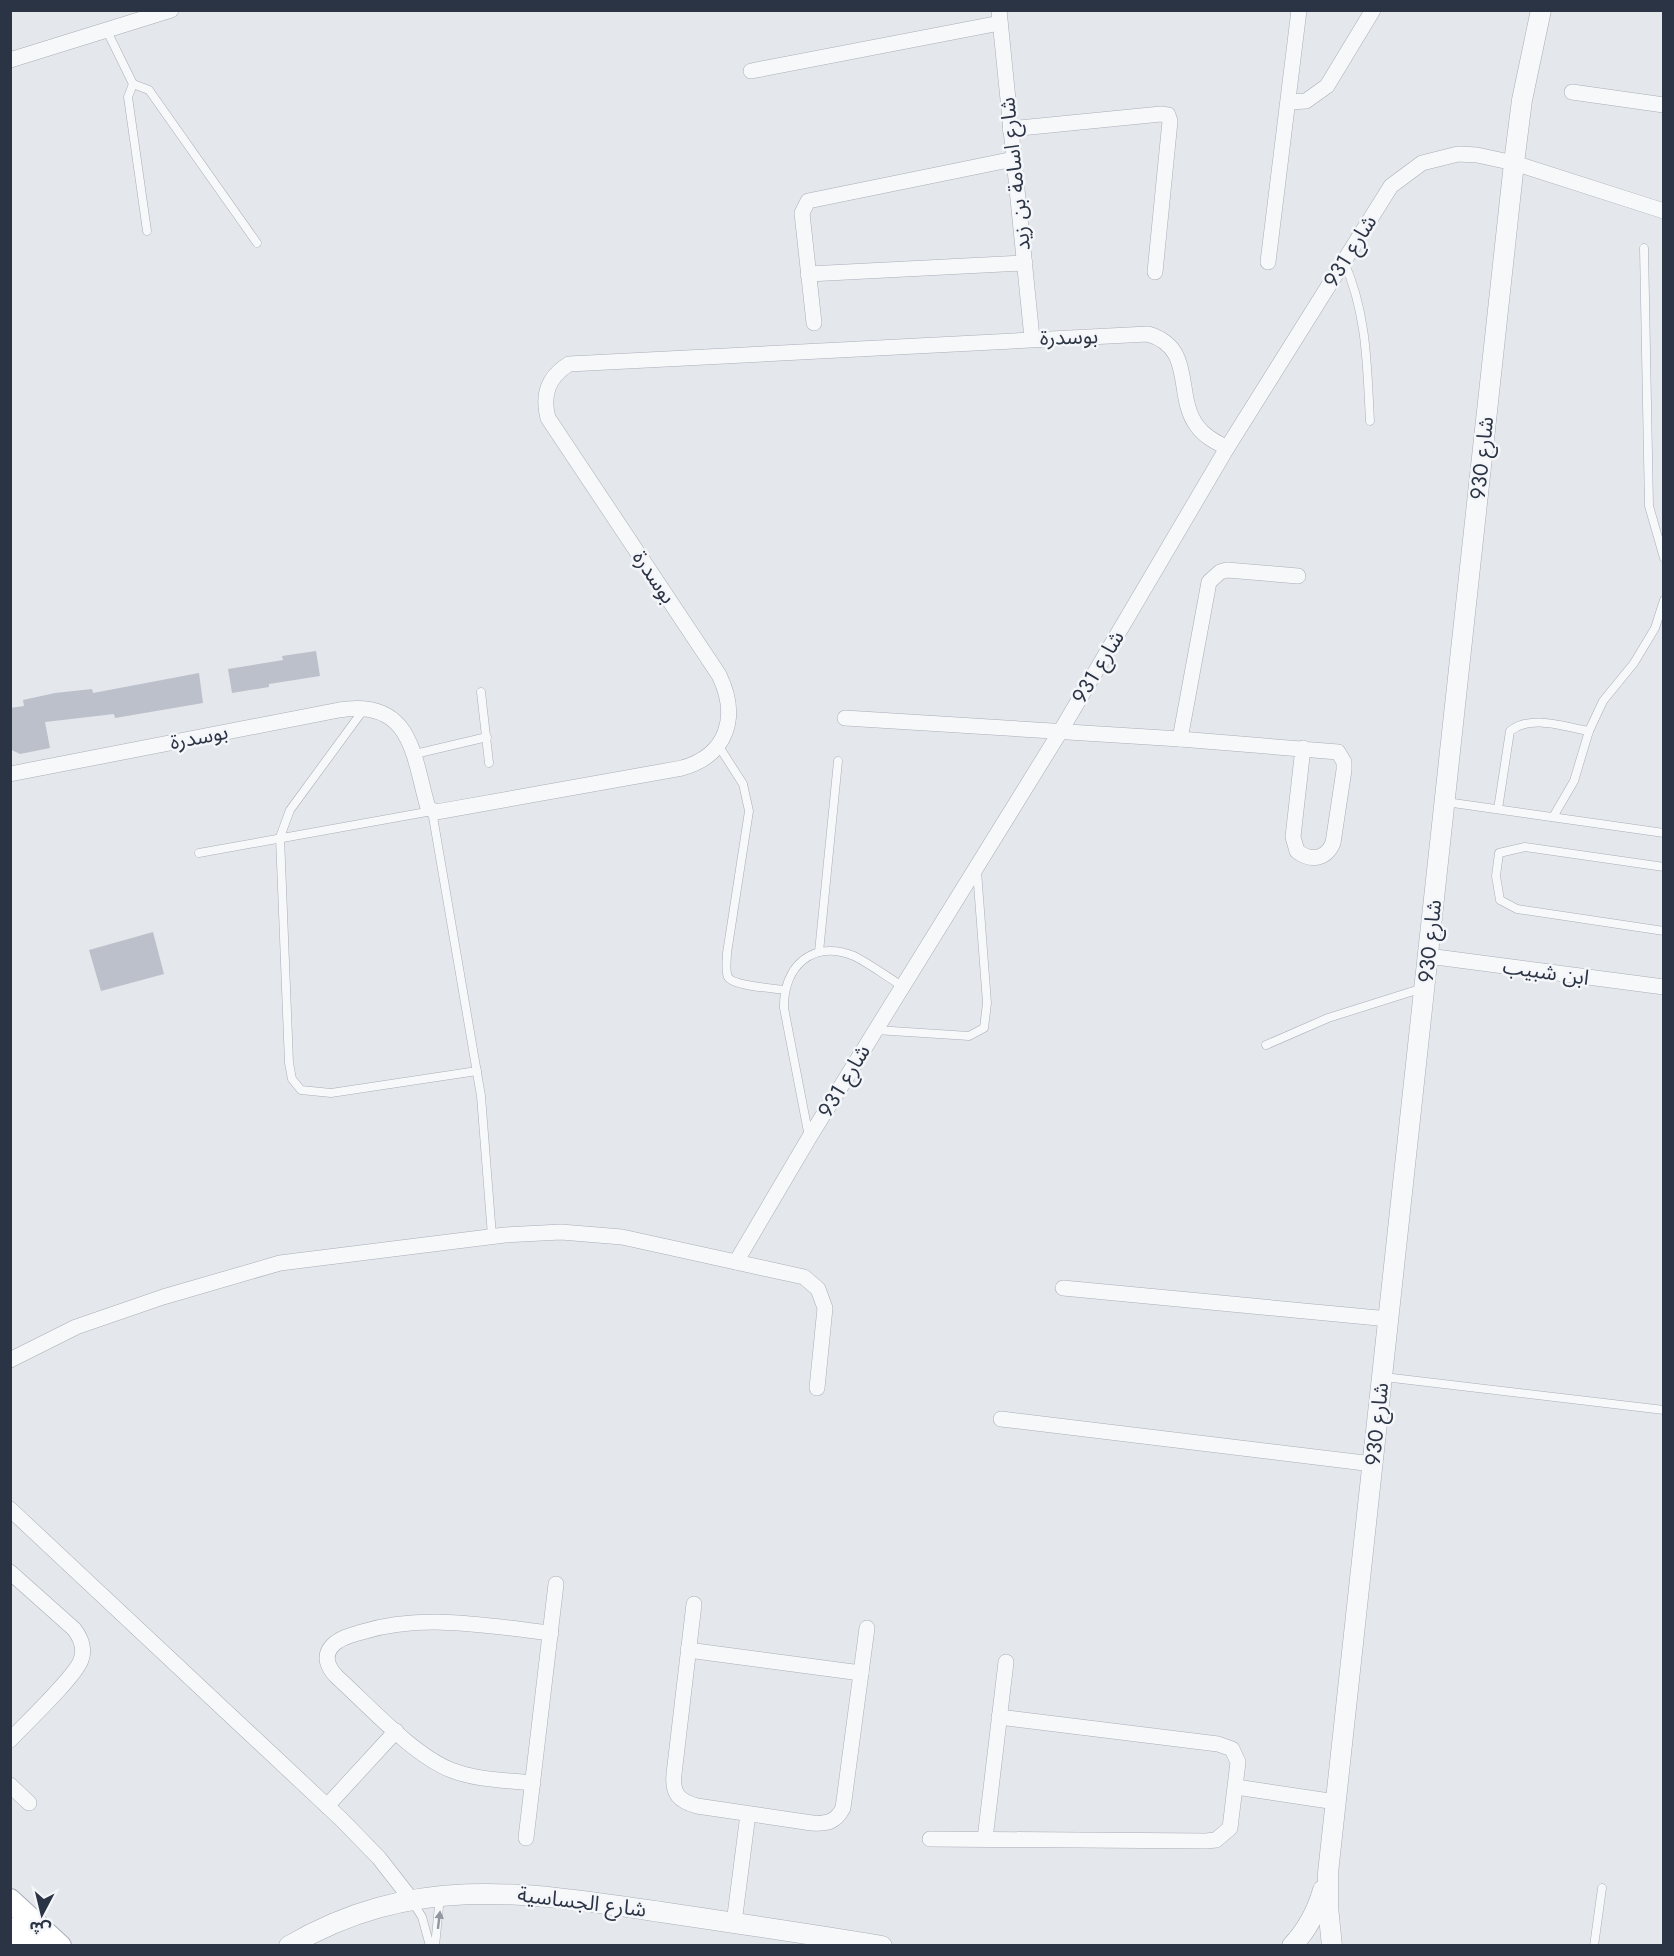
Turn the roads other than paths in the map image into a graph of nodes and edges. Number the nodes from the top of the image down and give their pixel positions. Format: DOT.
graph roads {
  1 [pos="171,10"];
  2 [pos="1299,10"];
  3 [pos="1373,10"];
  4 [pos="1541,10"];
  5 [pos="131,16"];
  6 [pos="999,17"];
  7 [pos="107,31"];
  8 [pos="10,60"];
  9 [pos="751,71"];
  10 [pos="133,84"];
  11 [pos="1572,92"];
  12 [pos="1290,102"];
  13 [pos="1664,105"];
  14 [pos="1011,129"];
  15 [pos="1014,159"];
  16 [pos="1514,163"];
  17 [pos="1664,211"];
  18 [pos="147,231"];
  19 [pos="257,243"];
  20 [pos="1644,248"];
  21 [pos="1344,261"];
  22 [pos="1268,262"];
  23 [pos="1025,263"];
  24 [pos="1155,272"];
  25 [pos="808,274"];
  26 [pos="814,323"];
  27 [pos="1032,338"];
  28 [pos="1370,421"];
  29 [pos="1227,448"];
  30 [pos="1664,558"];
  31 [pos="1298,576"];
  32 [pos="1664,600"];
  33 [pos="481,692"];
  34 [pos="365,707"];
  35 [pos="845,718"];
  36 [pos="1589,731"];
  37 [pos="1060,732"];
  38 [pos="486,737"];
  39 [pos="1180,739"];
  40 [pos="718,745"];
  41 [pos="1303,748"];
  42 [pos="415,754"];
  43 [pos="838,761"];
  44 [pos="489,763"];
  45 [pos="10,774"];
  46 [pos="1445,801"];
  47 [pos="1498,809"];
  48 [pos="432,811"];
  49 [pos="1553,817"];
  50 [pos="1664,833"];
  51 [pos="280,837"];
  52 [pos="199,853"];
  53 [pos="976,866"];
  54 [pos="1664,867"];
  55 [pos="1664,931"];
  56 [pos="819,952"];
  57 [pos="1428,956"];
  58 [pos="902,986"];
  59 [pos="1425,987"];
  60 [pos="1664,987"];
  61 [pos="784,990"];
  62 [pos="875,1030"];
  63 [pos="1266,1045"];
  64 [pos="477,1071"];
  65 [pos="809,1138"];
  66 [pos="492,1236"];
  67 [pos="736,1262"];
  68 [pos="1063,1288"];
  69 [pos="1389,1319"];
  70 [pos="10,1360"];
  71 [pos="1382,1377"];
  72 [pos="817,1389"];
  73 [pos="1664,1410"];
  74 [pos="1001,1419"];
  75 [pos="1373,1464"];
  76 [pos="10,1509"];
  77 [pos="10,1572"];
  78 [pos="556,1584"];
  79 [pos="694,1604"];
  80 [pos="867,1628"];
  81 [pos="550,1633"];
  82 [pos="688,1650"];
  83 [pos="1006,1662"];
  84 [pos="861,1673"];
  85 [pos="999,1717"];
  86 [pos="396,1731"];
  87 [pos="10,1740"];
  88 [pos="533,1783"];
  89 [pos="10,1785"];
  90 [pos="1236,1787"];
  91 [pos="1336,1802"];
  92 [pos="29,1803"];
  93 [pos="327,1806"];
  94 [pos="748,1814"];
  95 [pos="526,1838"];
  96 [pos="930,1839"];
  97 [pos="985,1839"];
  98 [pos="1328,1874"];
  99 [pos="1602,1888"];
  100 [pos="439,1894"];
  101 [pos="411,1899"];
  102 [pos="10,1900"];
  103 [pos="734,1923"];
  104 [pos="10,1930"];
  105 [pos="30,1946"];
  106 [pos="60,1946"];
  107 [pos="289,1946"];
  108 [pos="433,1946"];
  109 [pos="882,1946"];
  110 [pos="1292,1946"];
  111 [pos="1332,1946"];
  112 [pos="1594,1946"];
  1 -- 5 [label="street"];
  2 -- 12 [label="street"];
  3 -- 12 [label="street"];
  4 -- 16 [label="street, شارع 930"];
  5 -- 7 [label="street"];
  6 -- 9 [label="street"];
  6 -- 14 [label="street, شارع اسامة بن زيد"];
  7 -- 8 [label="street"];
  7 -- 10 [label="lane"];
  10 -- 18 [label="lane"];
  10 -- 19 [label="lane"];
  11 -- 13 [label="street"];
  12 -- 22 [label="street"];
  14 -- 15 [label="street, شارع اسامة بن زيد"];
  14 -- 24 [label="street"];
  15 -- 23 [label="street, شارع اسامة بن زيد"];
  15 -- 25 [label="street"];
  16 -- 17 [label="street, شارع 931"];
  16 -- 21 [label="street, شارع 931"];
  16 -- 46 [label="street, شارع 930"];
  20 -- 30 [label="lane"];
  21 -- 28 [label="lane"];
  21 -- 29 [label="street, شارع 931"];
  23 -- 25 [label="street"];
  23 -- 27 [label="street, شارع اسامة بن زيد"];
  25 -- 26 [label="street"];
  27 -- 29 [label="street, بوسدرة"];
  27 -- 40 [label="street, بوسدرة"];
  29 -- 37 [label="street, شارع 931"];
  31 -- 39 [label="street"];
  32 -- 36 [label="lane"];
  33 -- 38 [label="lane"];
  34 -- 42 [label="street"];
  34 -- 45 [label="street, بوسدرة"];
  34 -- 51 [label="lane"];
  35 -- 37 [label="street"];
  36 -- 47 [label="lane"];
  36 -- 49 [label="lane"];
  37 -- 39 [label="street"];
  37 -- 53 [label="street, شارع 931"];
  38 -- 42 [label="lane"];
  38 -- 44 [label="lane"];
  39 -- 41 [label="street"];
  40 -- 48 [label="street"];
  40 -- 61 [label="lane"];
  41 -- 41 [label="street"];
  42 -- 48 [label="street"];
  43 -- 56 [label="lane"];
  46 -- 47 [label="lane"];
  46 -- 57 [label="street, شارع 930"];
  47 -- 49 [label="lane"];
  48 -- 51 [label="lane"];
  48 -- 64 [label="lane"];
  49 -- 50 [label="lane"];
  51 -- 52 [label="lane"];
  51 -- 64 [label="lane"];
  53 -- 58 [label="street, شارع 931"];
  53 -- 62 [label="lane"];
  54 -- 55 [label="lane"];
  56 -- 58 [label="lane"];
  56 -- 61 [label="lane"];
  57 -- 59 [label="street, شارع 930"];
  57 -- 60 [label="street, ابن شبيب"];
  58 -- 62 [label="street, شارع 931"];
  59 -- 63 [label="lane"];
  59 -- 69 [label="street, شارع 930"];
  61 -- 65 [label="lane"];
  62 -- 65 [label="street, شارع 931"];
  64 -- 66 [label="lane"];
  65 -- 67 [label="street, شارع 931"];
  66 -- 67 [label="street"];
  66 -- 70 [label="street"];
  67 -- 72 [label="street"];
  68 -- 69 [label="street"];
  69 -- 71 [label="street, شارع 930"];
  71 -- 73 [label="lane"];
  71 -- 75 [label="street, شارع 930"];
  74 -- 75 [label="street"];
  75 -- 91 [label="street, شارع 930"];
  76 -- 93 [label="street"];
  77 -- 87 [label="street"];
  78 -- 81 [label="street"];
  79 -- 82 [label="street"];
  80 -- 84 [label="street"];
  81 -- 86 [label="street"];
  81 -- 88 [label="street"];
  82 -- 84 [label="street"];
  82 -- 94 [label="street"];
  83 -- 85 [label="street"];
  84 -- 94 [label="street"];
  85 -- 90 [label="street"];
  85 -- 97 [label="street"];
  86 -- 88 [label="street"];
  86 -- 93 [label="street"];
  88 -- 95 [label="street"];
  89 -- 92 [label="street"];
  90 -- 91 [label="street"];
  90 -- 97 [label="street"];
  91 -- 98 [label="street, شارع 930"];
  93 -- 101 [label="street"];
  94 -- 103 [label="street"];
  96 -- 97 [label="street"];
  98 -- 110 [label="street, شارع 930"];
  98 -- 111 [label="street, شارع 930"];
  99 -- 112 [label="lane"];
  100 -- 101 [label="street, شارع الجساسية"];
  100 -- 103 [label="street, شارع الجساسية"];
  108 -- 100 [label="lane, one-way"];
  101 -- 107 [label="street, شارع الجساسية"];
  101 -- 108 [label="lane"];
  102 -- 106 [label="main road"];
  103 -- 109 [label="street, شارع الجساسية"];
  104 -- 105 [label="highway"];
}
